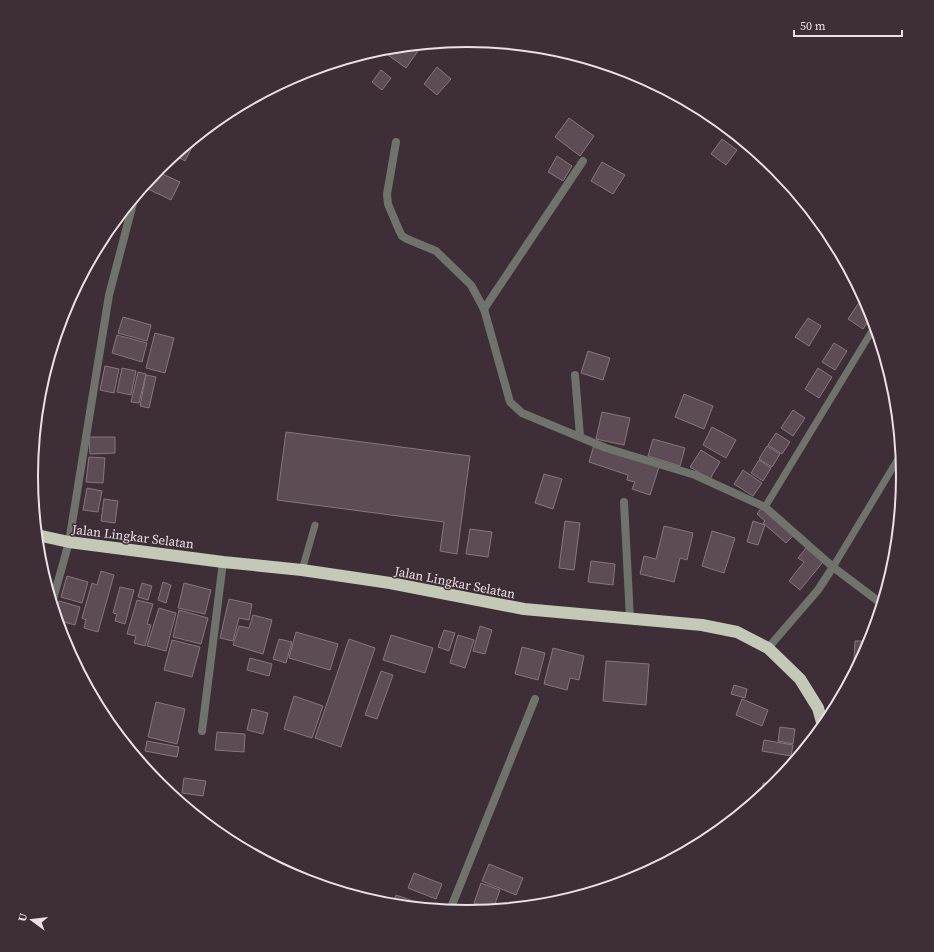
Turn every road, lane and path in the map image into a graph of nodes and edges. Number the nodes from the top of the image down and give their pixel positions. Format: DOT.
graph roads {
  1 [pos="396,142"];
  2 [pos="584,161"];
  3 [pos="132,209"];
  4 [pos="484,310"];
  5 [pos="871,333"];
  6 [pos="575,376"];
  7 [pos="580,436"];
  8 [pos="896,463"];
  9 [pos="624,502"];
  10 [pos="765,507"];
  11 [pos="315,525"];
  12 [pos="43,536"];
  13 [pos="69,542"];
  14 [pos="223,562"];
  15 [pos="833,567"];
  16 [pos="302,570"];
  17 [pos="55,593"];
  18 [pos="877,600"];
  19 [pos="630,619"];
  20 [pos="768,648"];
  21 [pos="535,700"];
  22 [pos="821,718"];
  23 [pos="202,731"];
  24 [pos="452,904"];
  1 -- 4 [label="street"];
  2 -- 4 [label="street"];
  3 -- 13 [label="street"];
  4 -- 7 [label="street"];
  5 -- 10 [label="lane"];
  6 -- 7 [label="street"];
  7 -- 10 [label="street"];
  8 -- 15 [label="lane"];
  9 -- 19 [label="street"];
  10 -- 15 [label="street"];
  11 -- 16 [label="lane"];
  12 -- 13 [label="highway, Jalan Lingkar Selatan"];
  13 -- 14 [label="highway, Jalan Lingkar Selatan"];
  13 -- 17 [label="street"];
  14 -- 16 [label="highway, Jalan Lingkar Selatan"];
  14 -- 23 [label="street"];
  15 -- 18 [label="street"];
  15 -- 20 [label="street"];
  16 -- 19 [label="highway, Jalan Lingkar Selatan"];
  19 -- 20 [label="highway, Jalan Lingkar Selatan"];
  20 -- 22 [label="highway, Jalan Lingkar Selatan"];
  21 -- 24 [label="street"];
}
